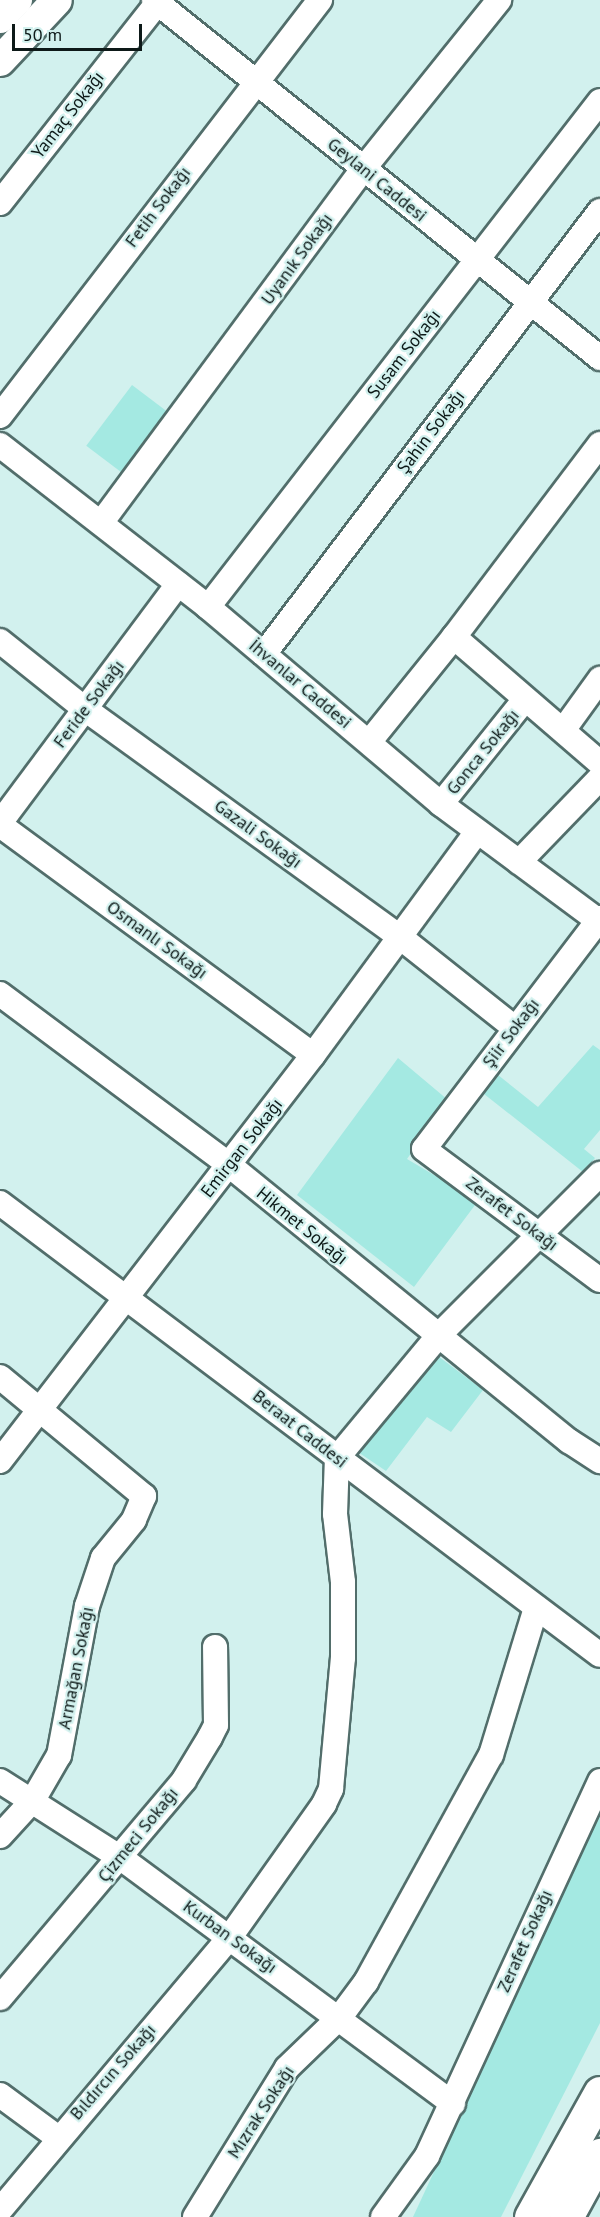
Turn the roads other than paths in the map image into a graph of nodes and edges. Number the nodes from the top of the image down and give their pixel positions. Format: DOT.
graph roads {
  1 [pos="16,0"];
  2 [pos="57,0"];
  3 [pos="320,0"];
  4 [pos="499,0"];
  5 [pos="157,1"];
  6 [pos="0,18"];
  7 [pos="0,62"];
  8 [pos="255,83"];
  9 [pos="600,101"];
  10 [pos="363,168"];
  11 [pos="0,203"];
  12 [pos="600,212"];
  13 [pos="476,260"];
  14 [pos="529,302"];
  15 [pos="600,358"];
  16 [pos="0,416"];
  17 [pos="600,444"];
  18 [pos="0,445"];
  19 [pos="101,523"];
  20 [pos="178,584"];
  21 [pos="208,607"];
  22 [pos="454,637"];
  23 [pos="0,641"];
  24 [pos="264,654"];
  25 [pos="600,679"];
  26 [pos="525,699"];
  27 [pos="85,709"];
  28 [pos="564,729"];
  29 [pos="370,741"];
  30 [pos="600,763"];
  31 [pos="600,778"];
  32 [pos="441,804"];
  33 [pos="0,824"];
  34 [pos="477,831"];
  35 [pos="519,862"];
  36 [pos="599,920"];
  37 [pos="400,937"];
  38 [pos="0,994"];
  39 [pos="515,1028"];
  40 [pos="313,1055"];
  41 [pos="424,1149"];
  42 [pos="229,1165"];
  43 [pos="600,1173"];
  44 [pos="4,1214"];
  45 [pos="541,1235"];
  46 [pos="600,1280"];
  47 [pos="128,1296"];
  48 [pos="439,1335"];
  49 [pos="0,1377"];
  50 [pos="42,1410"];
  51 [pos="337,1458"];
  52 [pos="0,1461"];
  53 [pos="600,1461"];
  54 [pos="536,1608"];
  55 [pos="215,1647"];
  56 [pos="600,1655"];
  57 [pos="0,1781"];
  58 [pos="600,1781"];
  59 [pos="33,1800"];
  60 [pos="0,1836"];
  61 [pos="121,1858"];
  62 [pos="230,1937"];
  63 [pos="0,1998"];
  64 [pos="340,2017"];
  65 [pos="600,2093"];
  66 [pos="0,2096"];
  67 [pos="453,2104"];
  68 [pos="57,2138"];
  69 [pos="600,2155"];
  70 [pos="0,2210"];
  71 [pos="195,2217"];
  72 [pos="383,2217"];
  73 [pos="531,2217"];
  74 [pos="566,2217"];
  1 -- 6 [label="main road"];
  2 -- 7 [label="main road"];
  3 -- 8 [label="street, Fetih Sokağı"];
  4 -- 10 [label="street, Uyanık Sokağı"];
  5 -- 8 [label="street, Geylani Caddesi"];
  5 -- 11 [label="street, Yamaç Sokağı"];
  8 -- 10 [label="street, Geylani Caddesi"];
  8 -- 16 [label="street, Fetih Sokağı"];
  9 -- 13 [label="street, Susam Sokağı"];
  10 -- 13 [label="street, Geylani Caddesi"];
  10 -- 19 [label="street, Uyanık Sokağı"];
  12 -- 14 [label="street, Şahin Sokağı"];
  13 -- 14 [label="street, Geylani Caddesi"];
  13 -- 21 [label="street, Susam Sokağı"];
  14 -- 15 [label="street, Geylani Caddesi"];
  14 -- 24 [label="street, Şahin Sokağı"];
  17 -- 22 [label="street"];
  18 -- 19 [label="street, İhvanlar Caddesi"];
  19 -- 20 [label="street, İhvanlar Caddesi"];
  20 -- 21 [label="street, İhvanlar Caddesi"];
  20 -- 27 [label="street, Feride Sokağı"];
  21 -- 24 [label="street, İhvanlar Caddesi"];
  22 -- 26 [label="street"];
  22 -- 29 [label="street"];
  23 -- 27 [label="street, Gazali Sokağı"];
  24 -- 29 [label="street, İhvanlar Caddesi"];
  25 -- 28 [label="street"];
  26 -- 28 [label="street"];
  26 -- 32 [label="street, Gonca Sokağı"];
  27 -- 33 [label="street, Feride Sokağı"];
  27 -- 37 [label="street, Gazali Sokağı"];
  28 -- 30 [label="street"];
  29 -- 32 [label="street, İhvanlar Caddesi"];
  31 -- 35 [label="street"];
  32 -- 34 [label="street, İhvanlar Caddesi"];
  33 -- 40 [label="street, Osmanlı Sokağı"];
  34 -- 35 [label="street, İhvanlar Caddesi"];
  34 -- 37 [label="street, Emirgan Sokağı"];
  35 -- 36 [label="street, İhvanlar Caddesi"];
  36 -- 39 [label="street, Şiir Sokağı"];
  37 -- 39 [label="street, Gazali Sokağı"];
  37 -- 40 [label="street, Emirgan Sokağı"];
  38 -- 42 [label="street, Hikmet Sokağı"];
  39 -- 41 [label="street, Şiir Sokağı"];
  40 -- 42 [label="street, Emirgan Sokağı"];
  41 -- 45 [label="street, Zerafet Sokağı"];
  42 -- 47 [label="street, Emirgan Sokağı"];
  42 -- 48 [label="street, Hikmet Sokağı"];
  43 -- 45 [label="street"];
  44 -- 47 [label="street, Beraat Caddesi"];
  45 -- 46 [label="street, Zerafet Sokağı"];
  45 -- 48 [label="street"];
  47 -- 50 [label="street, Emirgan Sokağı"];
  47 -- 51 [label="street, Beraat Caddesi"];
  48 -- 51 [label="street"];
  48 -- 53 [label="street, Hikmet Sokağı"];
  49 -- 50 [label="street"];
  50 -- 52 [label="street, Emirgan Sokağı"];
  50 -- 59 [label="street, Armağan Sokağı"];
  51 -- 54 [label="street, Beraat Caddesi"];
  51 -- 62 [label="street, Bıldırcın Sokağı"];
  54 -- 56 [label="street, Beraat Caddesi"];
  54 -- 64 [label="street, Mızrak Sokağı"];
  55 -- 61 [label="street, Çizmeci Sokağı"];
  57 -- 59 [label="street, Kurban Sokağı"];
  58 -- 67 [label="street, Zerafet Sokağı"];
  59 -- 60 [label="street, Armağan Sokağı"];
  59 -- 61 [label="street, Kurban Sokağı"];
  61 -- 62 [label="street, Kurban Sokağı"];
  61 -- 63 [label="street, Çizmeci Sokağı"];
  62 -- 64 [label="street, Kurban Sokağı"];
  62 -- 68 [label="street, Bıldırcın Sokağı"];
  64 -- 67 [label="street, Kurban Sokağı"];
  64 -- 71 [label="street, Mızrak Sokağı"];
  65 -- 73 [label="highway"];
  66 -- 68 [label="street"];
  67 -- 72 [label="street, Zerafet Sokağı"];
  68 -- 70 [label="street, Bıldırcın Sokağı"];
  69 -- 74 [label="highway"];
}
